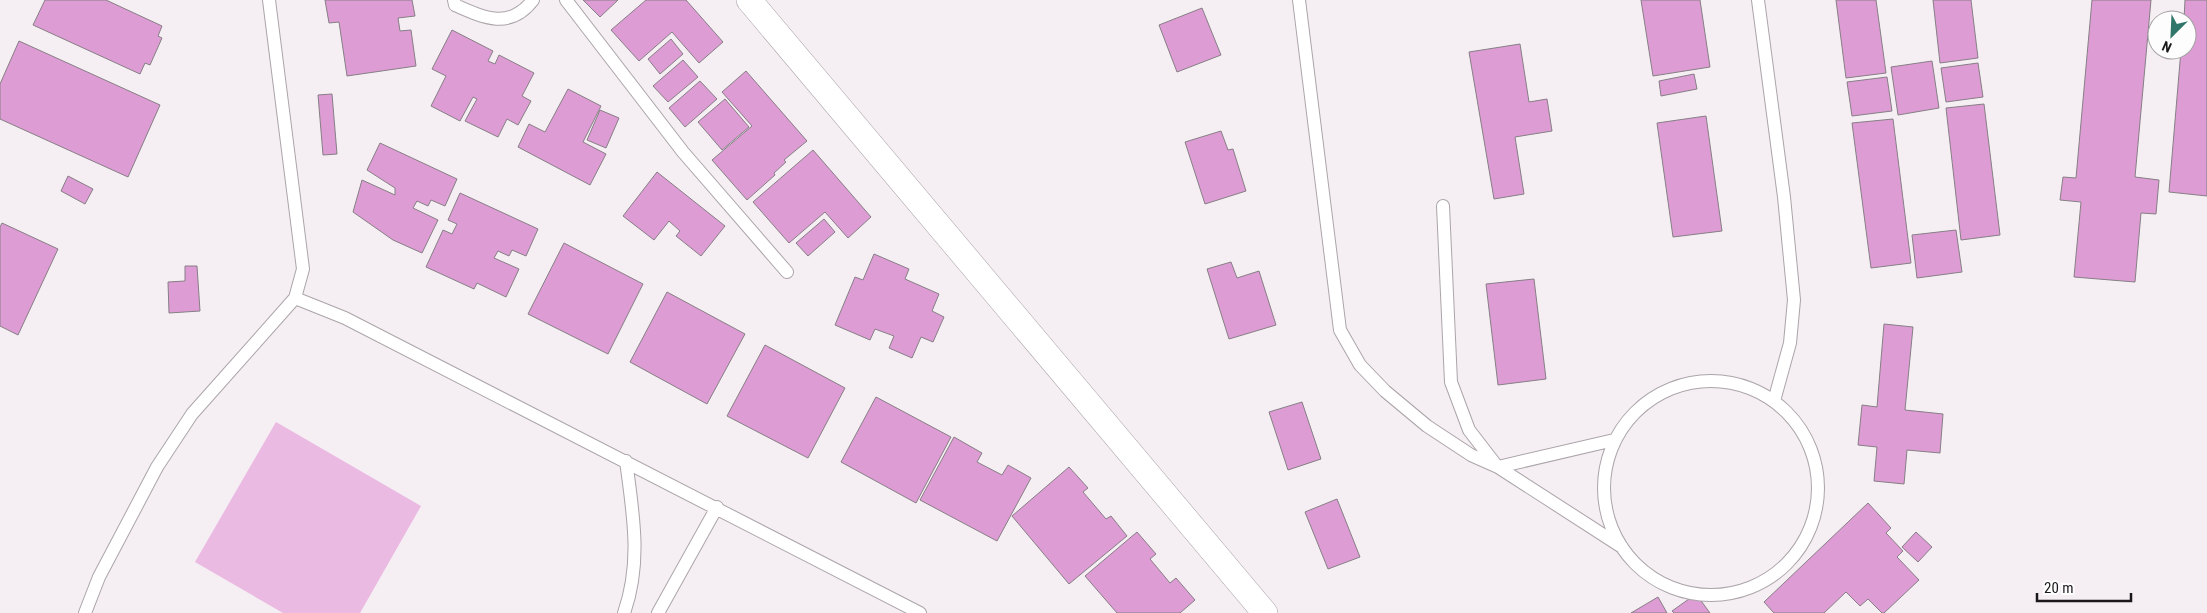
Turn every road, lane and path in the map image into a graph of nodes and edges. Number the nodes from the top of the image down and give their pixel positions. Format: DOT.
graph roads {
  1 [pos="269,0"];
  2 [pos="454,0"];
  3 [pos="533,0"];
  4 [pos="566,0"];
  5 [pos="749,0"];
  6 [pos="1299,0"];
  7 [pos="1758,0"];
  8 [pos="1443,206"];
  9 [pos="786,272"];
  10 [pos="295,298"];
  11 [pos="1774,401"];
  12 [pos="1614,440"];
  13 [pos="626,461"];
  14 [pos="1498,467"];
  15 [pos="716,507"];
  16 [pos="1622,547"];
  17 [pos="85,613"];
  18 [pos="624,613"];
  19 [pos="658,613"];
  20 [pos="920,613"];
  21 [pos="1265,613"];
  1 -- 10 [label="lane"];
  2 -- 3 [label="lane"];
  4 -- 9 [label="lane"];
  5 -- 21 [label="street"];
  6 -- 14 [label="lane"];
  7 -- 11 [label="lane"];
  8 -- 14 [label="lane"];
  10 -- 13 [label="lane"];
  10 -- 17 [label="lane"];
  11 -- 12 [label="lane"];
  11 -- 16 [label="lane"];
  12 -- 14 [label="lane"];
  12 -- 16 [label="lane"];
  13 -- 15 [label="lane"];
  13 -- 18 [label="lane"];
  14 -- 16 [label="lane"];
  15 -- 19 [label="lane"];
  15 -- 20 [label="lane"];
}
